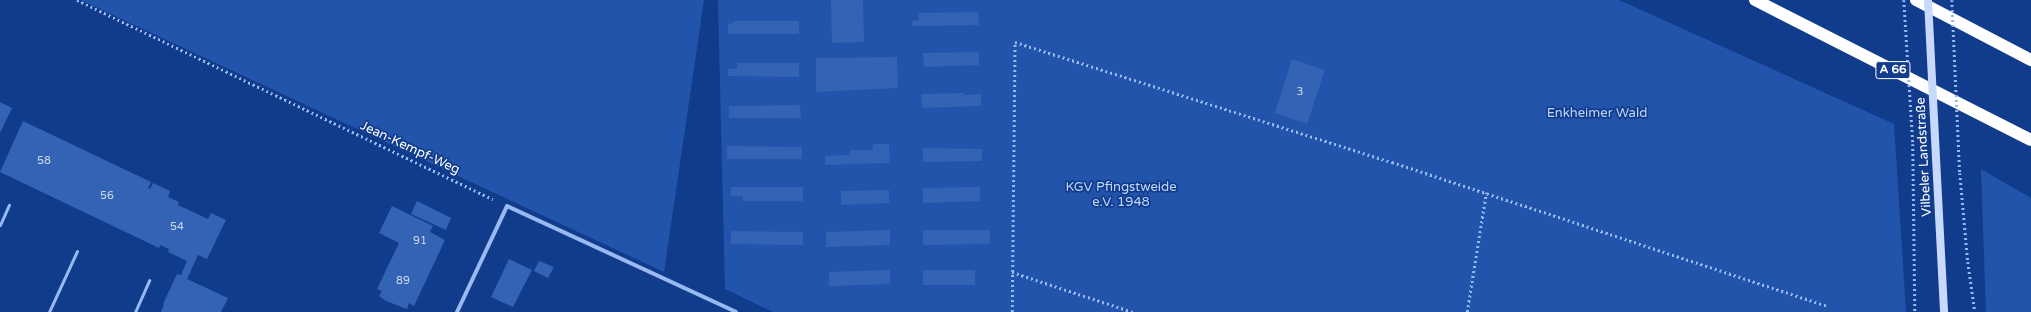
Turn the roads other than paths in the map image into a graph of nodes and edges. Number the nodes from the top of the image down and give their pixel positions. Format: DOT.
graph roads {
  1 [pos="1755,0"];
  2 [pos="1916,0"];
  3 [pos="1928,0"];
  4 [pos="2031,60"];
  5 [pos="2031,140"];
  6 [pos="9,205"];
  7 [pos="0,225"];
  8 [pos="77,251"];
  9 [pos="149,280"];
  10 [pos="49,312"];
  11 [pos="135,312"];
  12 [pos="458,312"];
  13 [pos="736,312"];
  14 [pos="1944,312"];
  1 -- 5 [label="highway, A 66"];
  2 -- 4 [label="highway"];
  3 -- 14 [label="main road, Vilbeler Landstraße, bridge"];
  6 -- 7 [label="lane"];
  8 -- 10 [label="lane"];
  9 -- 11 [label="lane"];
  12 -- 13 [label="street"];
}
